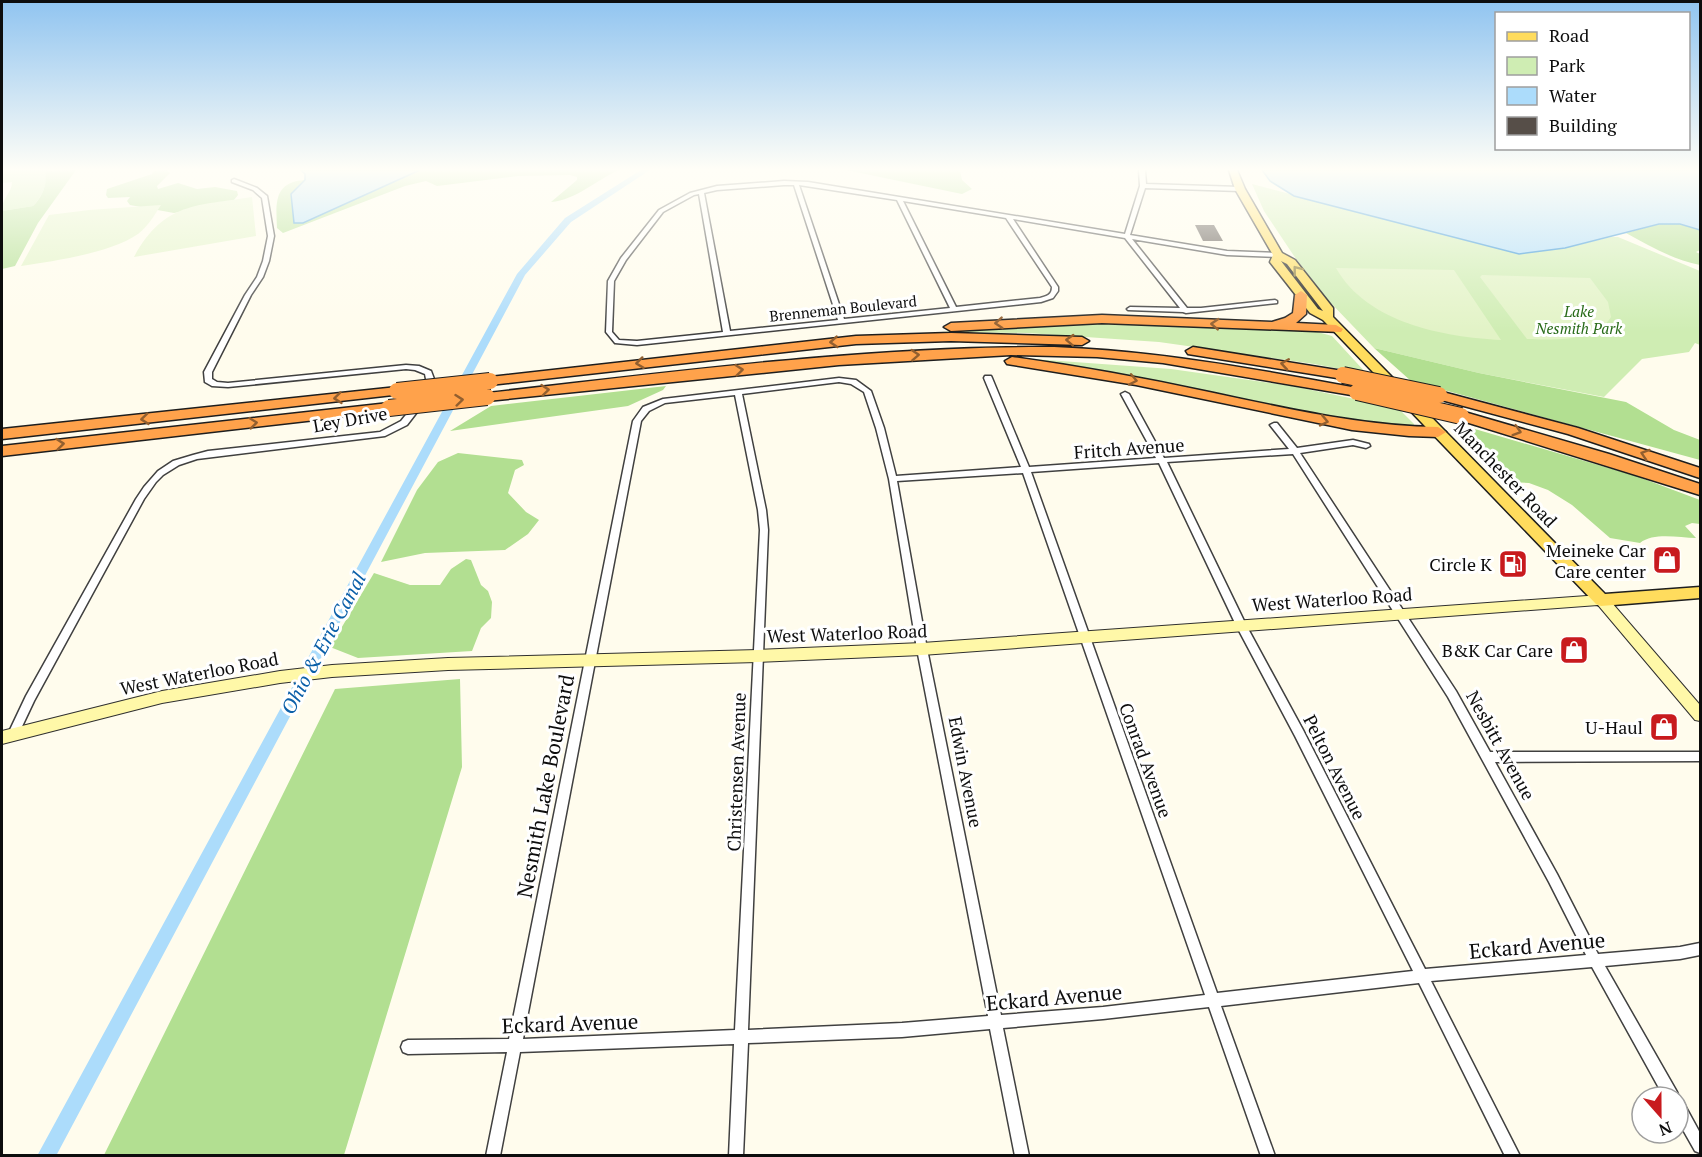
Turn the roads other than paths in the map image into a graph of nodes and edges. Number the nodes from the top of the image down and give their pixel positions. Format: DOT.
graph roads {
  1 [pos="269,224"];
  2 [pos="650,224"];
  3 [pos="707,224"];
  4 [pos="810,224"];
  5 [pos="911,224"];
  6 [pos="1013,224"];
  7 [pos="1046,224"];
  8 [pos="1130,224"];
  9 [pos="1260,224"];
  10 [pos="1126,237"];
  11 [pos="1278,255"];
  12 [pos="1301,295"];
  13 [pos="1275,302"];
  14 [pos="1131,309"];
  15 [pos="954,310"];
  16 [pos="1186,311"];
  17 [pos="1327,318"];
  18 [pos="842,322"];
  19 [pos="1269,326"];
  20 [pos="1336,329"];
  21 [pos="728,334"];
  22 [pos="856,340"];
  23 [pos="950,353"];
  24 [pos="988,378"];
  25 [pos="738,392"];
  26 [pos="1125,394"];
  27 [pos="1274,425"];
  28 [pos="1438,432"];
  29 [pos="2,434"];
  30 [pos="1366,446"];
  31 [pos="2,451"];
  32 [pos="1295,451"];
  33 [pos="1162,461"];
  34 [pos="1026,470"];
  35 [pos="1701,473"];
  36 [pos="893,479"];
  37 [pos="1701,490"];
  38 [pos="1701,593"];
  39 [pos="1601,600"];
  40 [pos="1401,614"];
  41 [pos="1241,625"];
  42 [pos="1083,637"];
  43 [pos="922,649"];
  44 [pos="758,656"];
  45 [pos="590,660"];
  46 [pos="1701,715"];
  47 [pos="7,736"];
  48 [pos="1701,756"];
  49 [pos="1486,757"];
  50 [pos="1701,949"];
  51 [pos="1594,959"];
  52 [pos="1420,976"];
  53 [pos="1214,999"];
  54 [pos="996,1023"];
  55 [pos="741,1035"];
  56 [pos="514,1045"];
  57 [pos="408,1047"];
  58 [pos="1665,1085"];
  59 [pos="1690,1127"];
  60 [pos="1701,1146"];
  61 [pos="493,1155"];
  62 [pos="736,1155"];
  63 [pos="1022,1155"];
  64 [pos="1268,1155"];
  65 [pos="1513,1155"];
  1 -- 47 [label="street, Ley Drive"];
  2 -- 21 [label="street, Brenneman Boulevard"];
  3 -- 21 [label="street"];
  4 -- 18 [label="street"];
  5 -- 15 [label="street"];
  6 -- 15 [label="street, Brenneman Boulevard"];
  7 -- 10 [label="street"];
  8 -- 10 [label="street"];
  9 -- 11 [label="main road, Manchester Road"];
  10 -- 11 [label="street"];
  10 -- 16 [label="street"];
  11 -- 12 [label="main road, Manchester Road"];
  17 -- 11 [label="main road, Manchester Road, one-way"];
  12 -- 17 [label="main road, Manchester Road"];
  12 -- 19 [label="highway"];
  13 -- 16 [label="street"];
  14 -- 16 [label="street"];
  15 -- 18 [label="street, Brenneman Boulevard"];
  17 -- 20 [label="main road, Manchester Road"];
  18 -- 21 [label="street, Brenneman Boulevard"];
  19 -- 20 [label="highway"];
  19 -- 22 [label="highway, one-way"];
  20 -- 28 [label="main road, Manchester Road"];
  22 -- 29 [label="highway, one-way, bridge"];
  35 -- 22 [label="highway, one-way, bridge"];
  23 -- 28 [label="highway, one-way"];
  31 -- 23 [label="highway, one-way, bridge"];
  23 -- 37 [label="highway, one-way, bridge"];
  24 -- 34 [label="street, Conrad Avenue"];
  25 -- 36 [label="street, Edwin Avenue"];
  25 -- 44 [label="street, Christensen Avenue"];
  25 -- 45 [label="street, Nesmith Lake Boulevard"];
  26 -- 33 [label="street, Pelton Avenue"];
  27 -- 32 [label="street, Nesbitt Avenue"];
  28 -- 39 [label="main road, Manchester Road"];
  30 -- 32 [label="street, Fritch Avenue"];
  32 -- 33 [label="street, Fritch Avenue"];
  32 -- 40 [label="street, Nesbitt Avenue"];
  33 -- 34 [label="street, Fritch Avenue"];
  33 -- 41 [label="street, Pelton Avenue"];
  34 -- 36 [label="street, Fritch Avenue"];
  34 -- 42 [label="street, Conrad Avenue"];
  36 -- 43 [label="street, Edwin Avenue"];
  38 -- 39 [label="main road, West Waterloo Road"];
  39 -- 40 [label="main road, West Waterloo Road"];
  39 -- 46 [label="main road, Manchester Road"];
  40 -- 41 [label="main road, West Waterloo Road"];
  40 -- 49 [label="street, Nesbitt Avenue"];
  41 -- 42 [label="main road, West Waterloo Road"];
  41 -- 52 [label="street, Pelton Avenue"];
  42 -- 43 [label="main road, West Waterloo Road"];
  42 -- 53 [label="street, Conrad Avenue"];
  43 -- 44 [label="main road, West Waterloo Road"];
  43 -- 54 [label="street, Edwin Avenue"];
  44 -- 45 [label="main road, West Waterloo Road"];
  44 -- 55 [label="street, Christensen Avenue"];
  45 -- 47 [label="main road, West Waterloo Road"];
  45 -- 56 [label="street, Nesmith Lake Boulevard"];
  48 -- 49 [label="street"];
  49 -- 51 [label="street, Nesbitt Avenue"];
  50 -- 51 [label="street, Eckard Avenue"];
  51 -- 52 [label="street, Eckard Avenue"];
  51 -- 58 [label="street, Nesbitt Avenue"];
  52 -- 53 [label="street, Eckard Avenue"];
  52 -- 65 [label="street, Pelton Avenue"];
  53 -- 54 [label="street, Eckard Avenue"];
  53 -- 64 [label="street, Conrad Avenue"];
  54 -- 55 [label="street, Eckard Avenue"];
  54 -- 63 [label="street, Edwin Avenue"];
  55 -- 56 [label="street, Eckard Avenue"];
  55 -- 62 [label="street, Christensen Avenue"];
  56 -- 57 [label="street, Eckard Avenue"];
  56 -- 61 [label="street, Nesmith Lake Boulevard"];
  59 -- 60 [label="street"];
}
